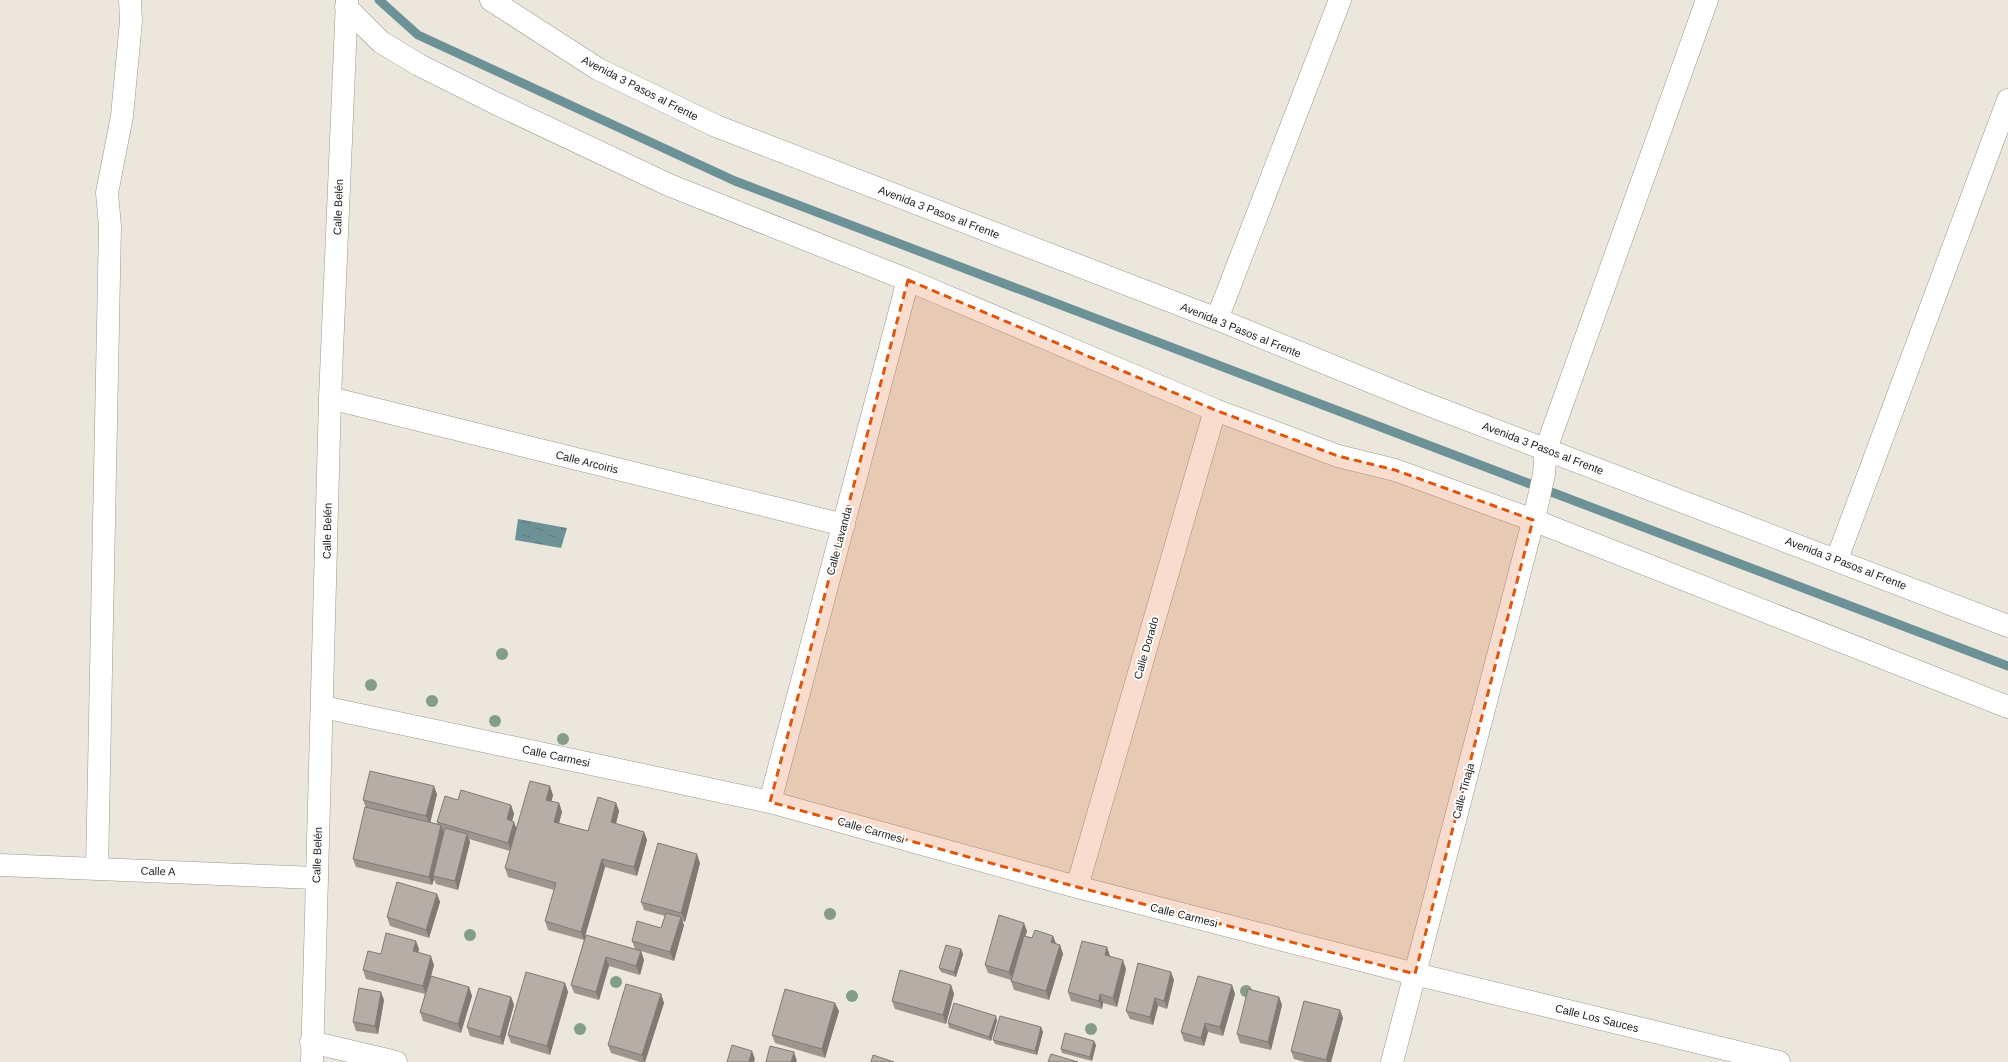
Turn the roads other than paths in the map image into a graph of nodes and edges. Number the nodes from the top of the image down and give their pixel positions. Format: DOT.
graph roads {
  1 [pos="130,0"];
  2 [pos="491,0"];
  3 [pos="1340,0"];
  4 [pos="1706,0"];
  5 [pos="347,4"];
  6 [pos="2008,100"];
  7 [pos="908,280"];
  8 [pos="1217,320"];
  9 [pos="330,398"];
  10 [pos="1215,410"];
  11 [pos="1546,449"];
  12 [pos="1535,515"];
  13 [pos="844,525"];
  14 [pos="1837,559"];
  15 [pos="2008,626"];
  16 [pos="323,707"];
  17 [pos="2008,707"];
  18 [pos="770,802"];
  19 [pos="0,865"];
  20 [pos="97,869"];
  21 [pos="316,878"];
  22 [pos="1077,887"];
  23 [pos="1416,974"];
  24 [pos="311,1052"];
  25 [pos="396,1062"];
  26 [pos="1392,1062"];
  27 [pos="1779,1062"];
  1 -- 20 [label="street"];
  2 -- 8 [label="street, Avenida 3 Pasos al Frente"];
  3 -- 8 [label="street"];
  4 -- 11 [label="street, Calle Tinaja"];
  5 -- 7 [label="street"];
  5 -- 9 [label="street, Calle Belén"];
  6 -- 14 [label="street"];
  7 -- 10 [label="street"];
  7 -- 13 [label="street, Calle Lavanda"];
  8 -- 11 [label="street, Avenida 3 Pasos al Frente"];
  9 -- 13 [label="street, Calle Arcoiris"];
  9 -- 16 [label="street, Calle Belén"];
  10 -- 12 [label="street"];
  10 -- 22 [label="street, Calle Dorado"];
  11 -- 12 [label="street, Calle Tinaja"];
  11 -- 14 [label="street, Avenida 3 Pasos al Frente"];
  12 -- 17 [label="street"];
  12 -- 23 [label="street, Calle Tinaja"];
  13 -- 18 [label="street, Calle Lavanda"];
  14 -- 15 [label="street, Avenida 3 Pasos al Frente"];
  16 -- 18 [label="street, Calle Carmesi"];
  16 -- 21 [label="street, Calle Belén"];
  18 -- 22 [label="street, Calle Carmesi"];
  19 -- 20 [label="street, Calle A"];
  20 -- 21 [label="street, Calle A"];
  21 -- 24 [label="street, Calle Belén"];
  22 -- 23 [label="street, Calle Carmesi"];
  23 -- 26 [label="street, Calle Tinaja"];
  23 -- 27 [label="street, Calle Los Sauces"];
  24 -- 25 [label="street"];
}
